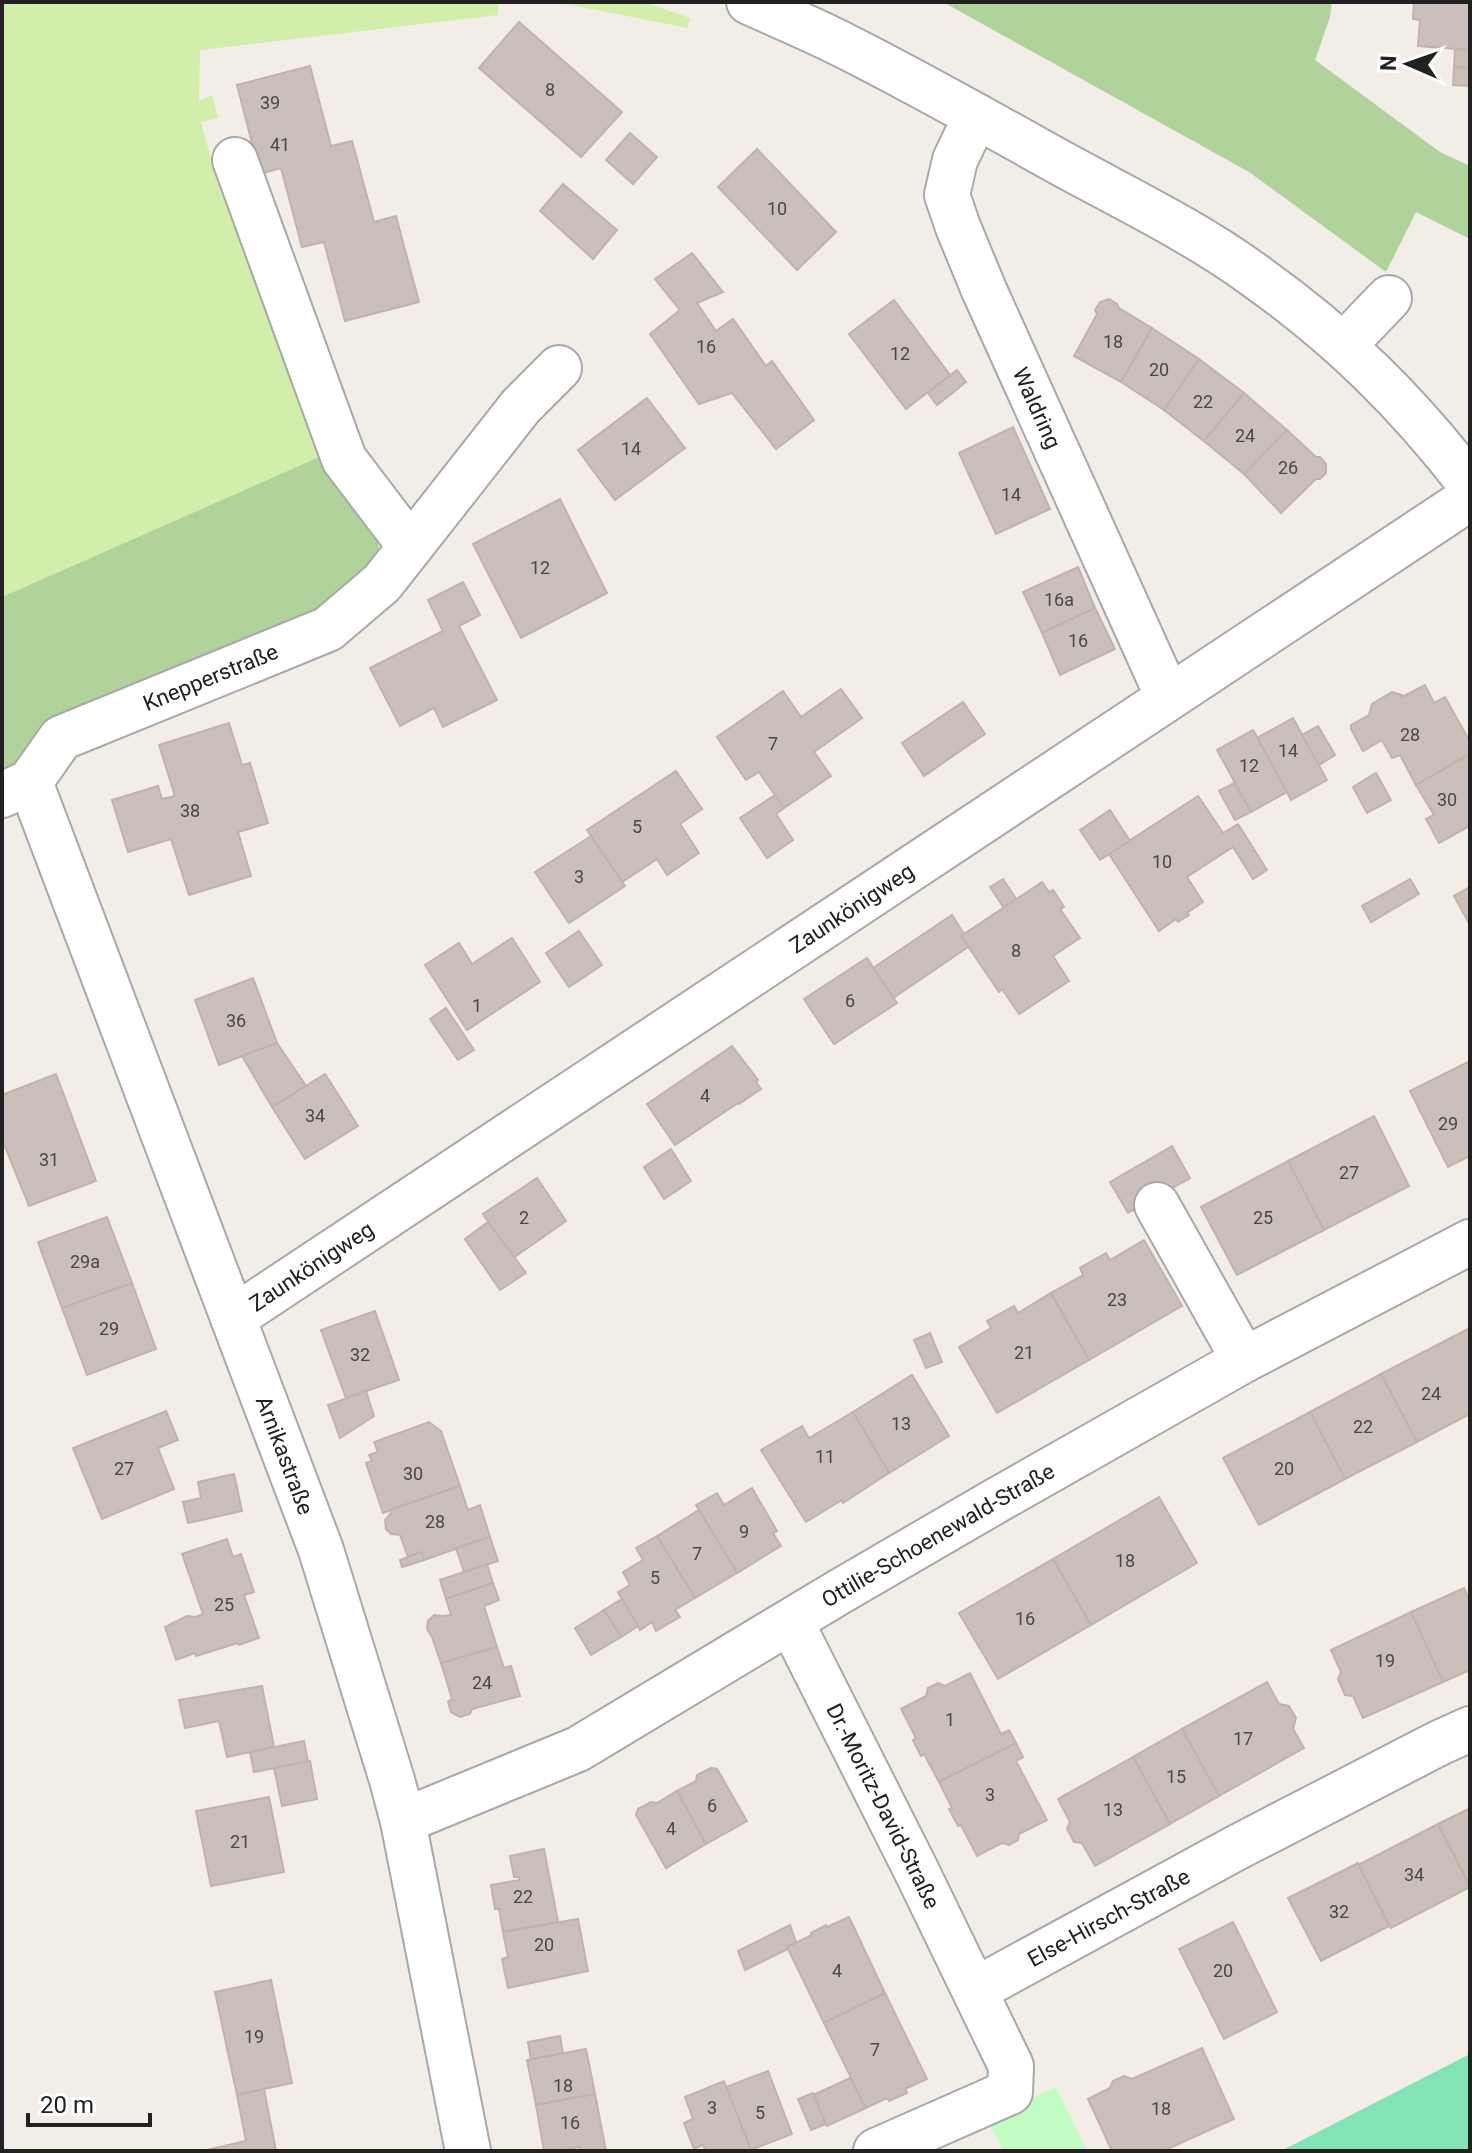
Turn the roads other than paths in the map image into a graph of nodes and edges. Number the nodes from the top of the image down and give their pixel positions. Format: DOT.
graph roads {
  1 [pos="749,2"];
  2 [pos="976,116"];
  3 [pos="235,160"];
  4 [pos="1389,298"];
  5 [pos="1344,345"];
  6 [pos="559,368"];
  7 [pos="1470,484"];
  8 [pos="1470,498"];
  9 [pos="410,546"];
  10 [pos="1168,697"];
  11 [pos="16,788"];
  12 [pos="1157,1205"];
  13 [pos="1470,1242"];
  14 [pos="233,1318"];
  15 [pos="1244,1360"];
  16 [pos="791,1622"];
  17 [pos="1470,1729"];
  18 [pos="403,1821"];
  19 [pos="975,1990"];
  20 [pos="468,2151"];
  21 [pos="876,2151"];
  1 -- 2 [label="street"];
  2 -- 5 [label="street"];
  2 -- 10 [label="street, Waldring"];
  3 -- 9 [label="street"];
  4 -- 5 [label="street"];
  5 -- 7 [label="street"];
  6 -- 9 [label="street, Knepperstraße"];
  8 -- 10 [label="street, Zaunkönigweg"];
  9 -- 11 [label="street, Knepperstraße"];
  10 -- 14 [label="street, Zaunkönigweg"];
  11 -- 14 [label="street, Arnikastraße"];
  12 -- 15 [label="street"];
  13 -- 15 [label="street, Ottilie-Schoenewald-Straße"];
  14 -- 18 [label="street, Arnikastraße"];
  15 -- 16 [label="street, Ottilie-Schoenewald-Straße"];
  16 -- 18 [label="street, Ottilie-Schoenewald-Straße"];
  16 -- 19 [label="street, Dr.-Moritz-David-Straße"];
  17 -- 19 [label="street, Else-Hirsch-Straße"];
  18 -- 20 [label="street, Arnikastraße"];
  19 -- 21 [label="street"];
}
